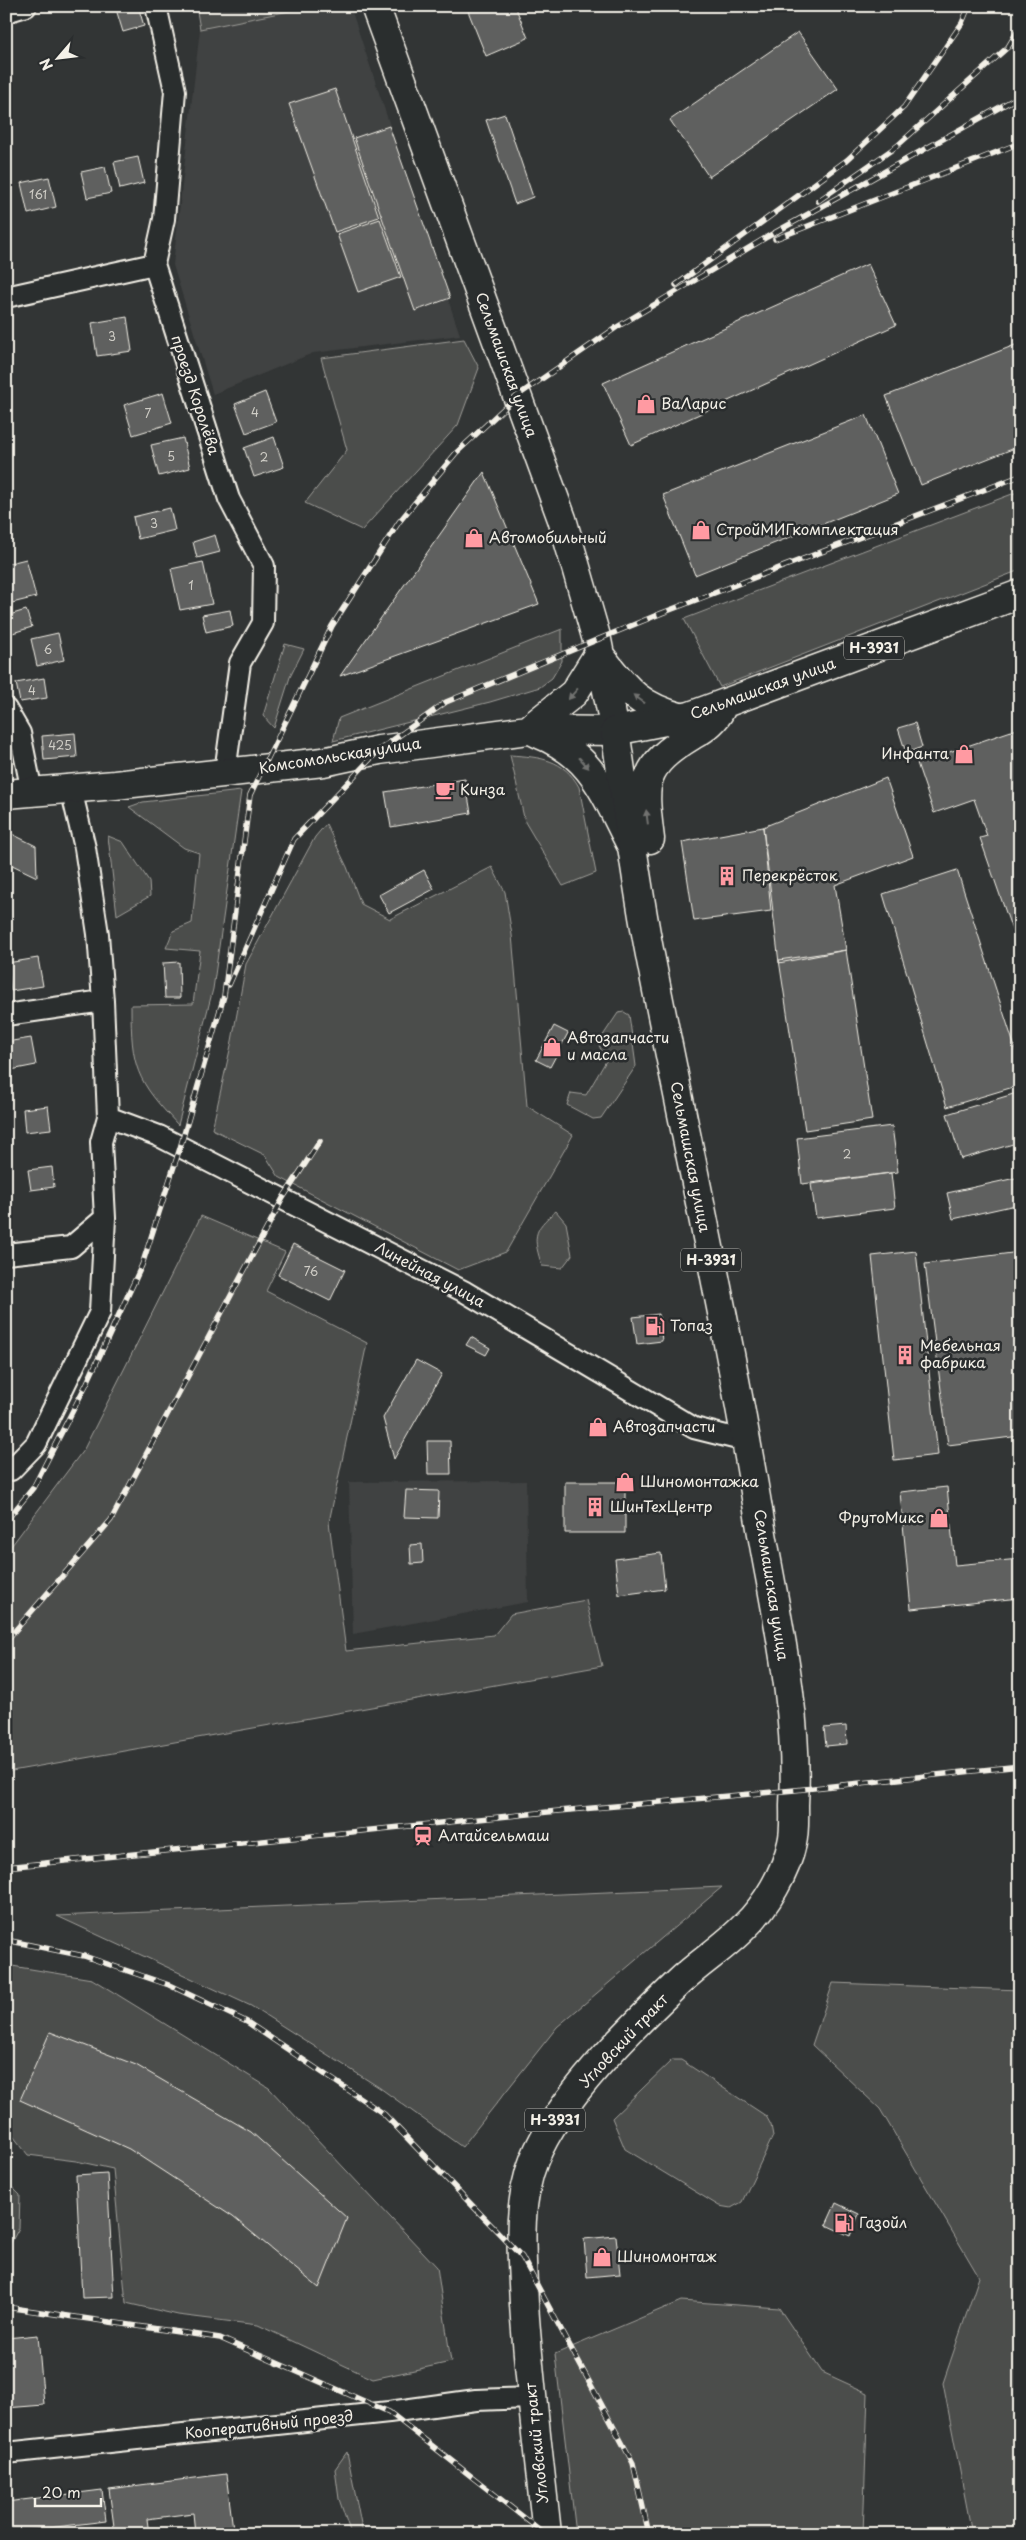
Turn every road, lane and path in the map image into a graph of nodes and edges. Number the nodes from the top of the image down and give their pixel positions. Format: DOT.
graph roads {
  1 [pos="26,6"];
  2 [pos="156,6"];
  3 [pos="375,6"];
  4 [pos="6,12"];
  5 [pos="154,264"];
  6 [pos="6,298"];
  7 [pos="1020,594"];
  8 [pos="599,653"];
  9 [pos="724,704"];
  10 [pos="6,709"];
  11 [pos="682,718"];
  12 [pos="528,730"];
  13 [pos="615,731"];
  14 [pos="225,772"];
  15 [pos="71,789"];
  16 [pos="19,793"];
  17 [pos="634,851"];
  18 [pos="641,897"];
  19 [pos="103,1001"];
  20 [pos="6,1015"];
  21 [pos="108,1117"];
  22 [pos="105,1218"];
  23 [pos="6,1254"];
  24 [pos="746,1441"];
  25 [pos="11,1470"];
  26 [pos="795,1790"];
  27 [pos="532,2398"];
  28 [pos="6,2453"];
  29 [pos="547,2534"];
  1 -- 4 [label="street"];
  2 -- 5 [label="street"];
  3 -- 8 [label="main road, Сельмашская улица"];
  5 -- 6 [label="street"];
  5 -- 14 [label="street, проезд Королёва"];
  7 -- 9 [label="main road, Сельмашская улица / Н-3931"];
  11 -- 8 [label="main road, one-way"];
  8 -- 12 [label="main road, one-way"];
  8 -- 13 [label="main road, Сельмашская улица"];
  9 -- 11 [label="main road, Сельмашская улица / Н-3931"];
  18 -- 9 [label="main road, one-way"];
  10 -- 16 [label="street"];
  11 -- 13 [label="main road, Сельмашская улица / Н-3931"];
  12 -- 13 [label="main road, Комсомольская улица"];
  12 -- 14 [label="main road, Комсомольская улица"];
  12 -- 17 [label="main road, one-way"];
  13 -- 17 [label="main road, Сельмашская улица / Н-3931"];
  14 -- 15 [label="main road, Комсомольская улица"];
  15 -- 16 [label="main road, Комсомольская улица"];
  15 -- 19 [label="street"];
  17 -- 18 [label="main road, Сельмашская улица / Н-3931"];
  18 -- 24 [label="main road, Сельмашская улица / Н-3931"];
  19 -- 20 [label="street"];
  19 -- 21 [label="street"];
  21 -- 22 [label="street"];
  21 -- 24 [label="street, Линейная улица"];
  22 -- 23 [label="street"];
  22 -- 25 [label="street"];
  24 -- 26 [label="main road, Сельмашская улица / Н-3931"];
  26 -- 27 [label="main road, Угловский тракт / Н-3931"];
  27 -- 28 [label="street, Кооперативный проезд"];
  27 -- 29 [label="main road, Угловский тракт / Н-3931"];
}
